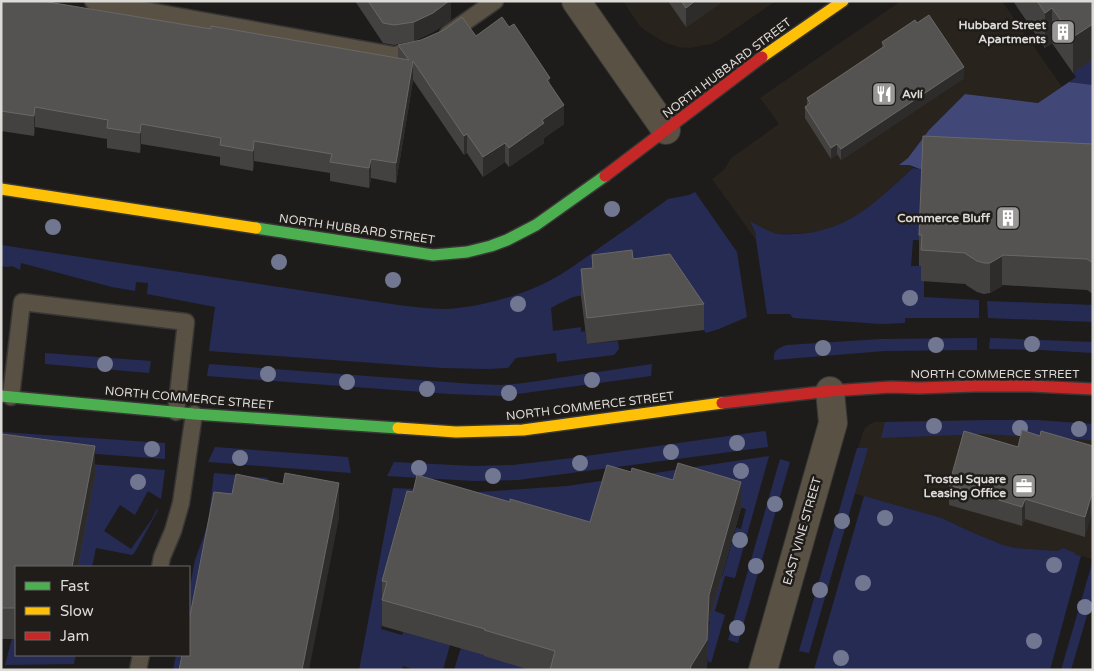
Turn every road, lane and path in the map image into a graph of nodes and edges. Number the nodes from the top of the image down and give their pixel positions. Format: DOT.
graph roads {
  1 [pos="93,1"];
  2 [pos="495,1"];
  3 [pos="576,1"];
  4 [pos="843,1"];
  5 [pos="666,130"];
  6 [pos="1,190"];
  7 [pos="1093,389"];
  8 [pos="830,391"];
  9 [pos="6,397"];
  10 [pos="176,412"];
  11 [pos="194,414"];
  12 [pos="160,566"];
  13 [pos="141,656"];
  14 [pos="138,670"];
  15 [pos="763,670"];
  1 -- 2 [label="lane"];
  3 -- 5 [label="street"];
  4 -- 5 [label="street, NORTH HUBBARD STREET"];
  5 -- 6 [label="street, NORTH HUBBARD STREET"];
  7 -- 8 [label="street, NORTH COMMERCE STREET"];
  8 -- 11 [label="street, NORTH COMMERCE STREET"];
  8 -- 15 [label="street, EAST VINE STREET"];
  9 -- 10 [label="street, NORTH COMMERCE STREET"];
  9 -- 10 [label="lane"];
  10 -- 11 [label="street, NORTH COMMERCE STREET"];
  11 -- 12 [label="lane"];
  13 -- 14 [label="lane"];
}
